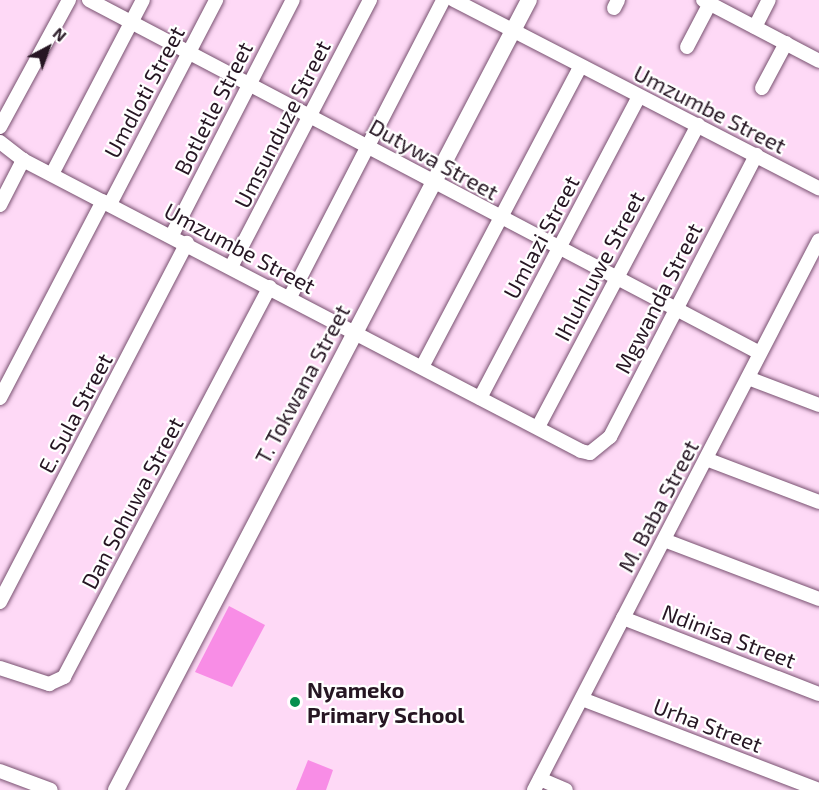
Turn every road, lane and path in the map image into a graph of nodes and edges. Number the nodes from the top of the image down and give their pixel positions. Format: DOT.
graph roads {
  1 [pos="69,0"];
  2 [pos="89,0"];
  3 [pos="143,0"];
  4 [pos="216,0"];
  5 [pos="293,0"];
  6 [pos="370,0"];
  7 [pos="443,0"];
  8 [pos="454,0"];
  9 [pos="529,0"];
  10 [pos="769,0"];
  11 [pos="707,2"];
  12 [pos="131,23"];
  13 [pos="755,27"];
  14 [pos="513,30"];
  15 [pos="786,43"];
  16 [pos="687,47"];
  17 [pos="189,53"];
  18 [pos="817,55"];
  19 [pos="581,66"];
  20 [pos="248,84"];
  21 [pos="762,88"];
  22 [pos="639,97"];
  23 [pos="310,116"];
  24 [pos="698,125"];
  25 [pos="0,127"];
  26 [pos="0,142"];
  27 [pos="368,146"];
  28 [pos="756,155"];
  29 [pos="23,160"];
  30 [pos="52,174"];
  31 [pos="433,184"];
  32 [pos="819,188"];
  33 [pos="106,202"];
  34 [pos="0,205"];
  35 [pos="500,219"];
  36 [pos="172,235"];
  37 [pos="819,240"];
  38 [pos="187,243"];
  39 [pos="558,249"];
  40 [pos="231,267"];
  41 [pos="616,279"];
  42 [pos="270,287"];
  43 [pos="290,297"];
  44 [pos="674,310"];
  45 [pos="354,333"];
  46 [pos="760,353"];
  47 [pos="422,368"];
  48 [pos="748,378"];
  49 [pos="0,398"];
  50 [pos="480,398"];
  51 [pos="818,403"];
  52 [pos="537,427"];
  53 [pos="590,453"];
  54 [pos="706,459"];
  55 [pos="819,502"];
  56 [pos="664,540"];
  57 [pos="819,599"];
  58 [pos="0,602"];
  59 [pos="623,618"];
  60 [pos="0,668"];
  61 [pos="819,694"];
  62 [pos="582,699"];
  63 [pos="0,771"];
  64 [pos="537,785"];
  65 [pos="51,790"];
  66 [pos="116,790"];
  67 [pos="566,790"];
  68 [pos="819,790"];
  1 -- 25 [label="street"];
  2 -- 12 [label="street, Dutywa Street"];
  3 -- 12 [label="street"];
  4 -- 17 [label="street, Umdloti Street"];
  5 -- 20 [label="street, Botletle Street"];
  6 -- 23 [label="street, Umsunduze Street"];
  7 -- 27 [label="street"];
  8 -- 14 [label="street, Umzumbe Street"];
  9 -- 14 [label="street, T. Tokwana Street"];
  10 -- 13 [label="street"];
  11 -- 13 [label="street"];
  11 -- 16 [label="street"];
  12 -- 17 [label="street, Dutywa Street"];
  12 -- 30 [label="street"];
  13 -- 15 [label="street"];
  14 -- 19 [label="street, Umzumbe Street"];
  14 -- 31 [label="street, T. Tokwana Street"];
  15 -- 18 [label="street"];
  15 -- 21 [label="street"];
  17 -- 20 [label="street, Dutywa Street"];
  17 -- 33 [label="street, Umdloti Street"];
  19 -- 22 [label="street, Umzumbe Street"];
  19 -- 35 [label="street"];
  20 -- 23 [label="street, Dutywa Street"];
  20 -- 36 [label="street, Botletle Street"];
  22 -- 24 [label="street, Umzumbe Street"];
  22 -- 39 [label="street, Umlazi Street"];
  23 -- 27 [label="street, Dutywa Street"];
  23 -- 40 [label="street, Umsunduze Street"];
  24 -- 28 [label="street, Umzumbe Street"];
  24 -- 41 [label="street, Ihluhluwe Street"];
  26 -- 29 [label="street, Umzumbe Street"];
  27 -- 31 [label="street, Dutywa Street"];
  27 -- 43 [label="street"];
  28 -- 32 [label="street, Umzumbe Street"];
  28 -- 44 [label="street, Mgwanda Street"];
  29 -- 30 [label="street, Umzumbe Street"];
  29 -- 34 [label="street"];
  30 -- 33 [label="street, Umzumbe Street"];
  31 -- 35 [label="street, Dutywa Street"];
  31 -- 45 [label="street, T. Tokwana Street"];
  33 -- 36 [label="street, Umzumbe Street"];
  33 -- 49 [label="street, Umdloti Street"];
  35 -- 39 [label="street, Dutywa Street"];
  35 -- 47 [label="street"];
  36 -- 38 [label="street, Umzumbe Street"];
  37 -- 46 [label="street, M. Baba Street"];
  38 -- 40 [label="street, Umzumbe Street"];
  38 -- 58 [label="street, E. Sula Street"];
  39 -- 41 [label="street, Dutywa Street"];
  39 -- 50 [label="street, Umlazi Street"];
  40 -- 42 [label="street, Umzumbe Street"];
  41 -- 44 [label="street, Dutywa Street"];
  41 -- 52 [label="street, Ihluhluwe Street"];
  42 -- 43 [label="street, Umzumbe Street"];
  42 -- 60 [label="street, Dan Sohuwa Street"];
  43 -- 45 [label="street, Umzumbe Street"];
  44 -- 46 [label="street, Dutywa Street"];
  44 -- 53 [label="street, Mgwanda Street"];
  45 -- 47 [label="street, Umzumbe Street"];
  45 -- 66 [label="street, T. Tokwana Street"];
  46 -- 48 [label="street, M. Baba Street"];
  47 -- 50 [label="street, Umzumbe Street"];
  48 -- 51 [label="street"];
  48 -- 54 [label="street, M. Baba Street"];
  50 -- 52 [label="street, Umzumbe Street"];
  52 -- 53 [label="street, Umzumbe Street"];
  54 -- 55 [label="street"];
  54 -- 56 [label="street, M. Baba Street"];
  56 -- 57 [label="street"];
  56 -- 59 [label="street, M. Baba Street"];
  59 -- 61 [label="street, Ndinisa Street"];
  59 -- 62 [label="street, M. Baba Street"];
  62 -- 64 [label="street, M. Baba Street"];
  62 -- 68 [label="street, Urha Street"];
  63 -- 65 [label="street"];
  64 -- 67 [label="street"];
}
